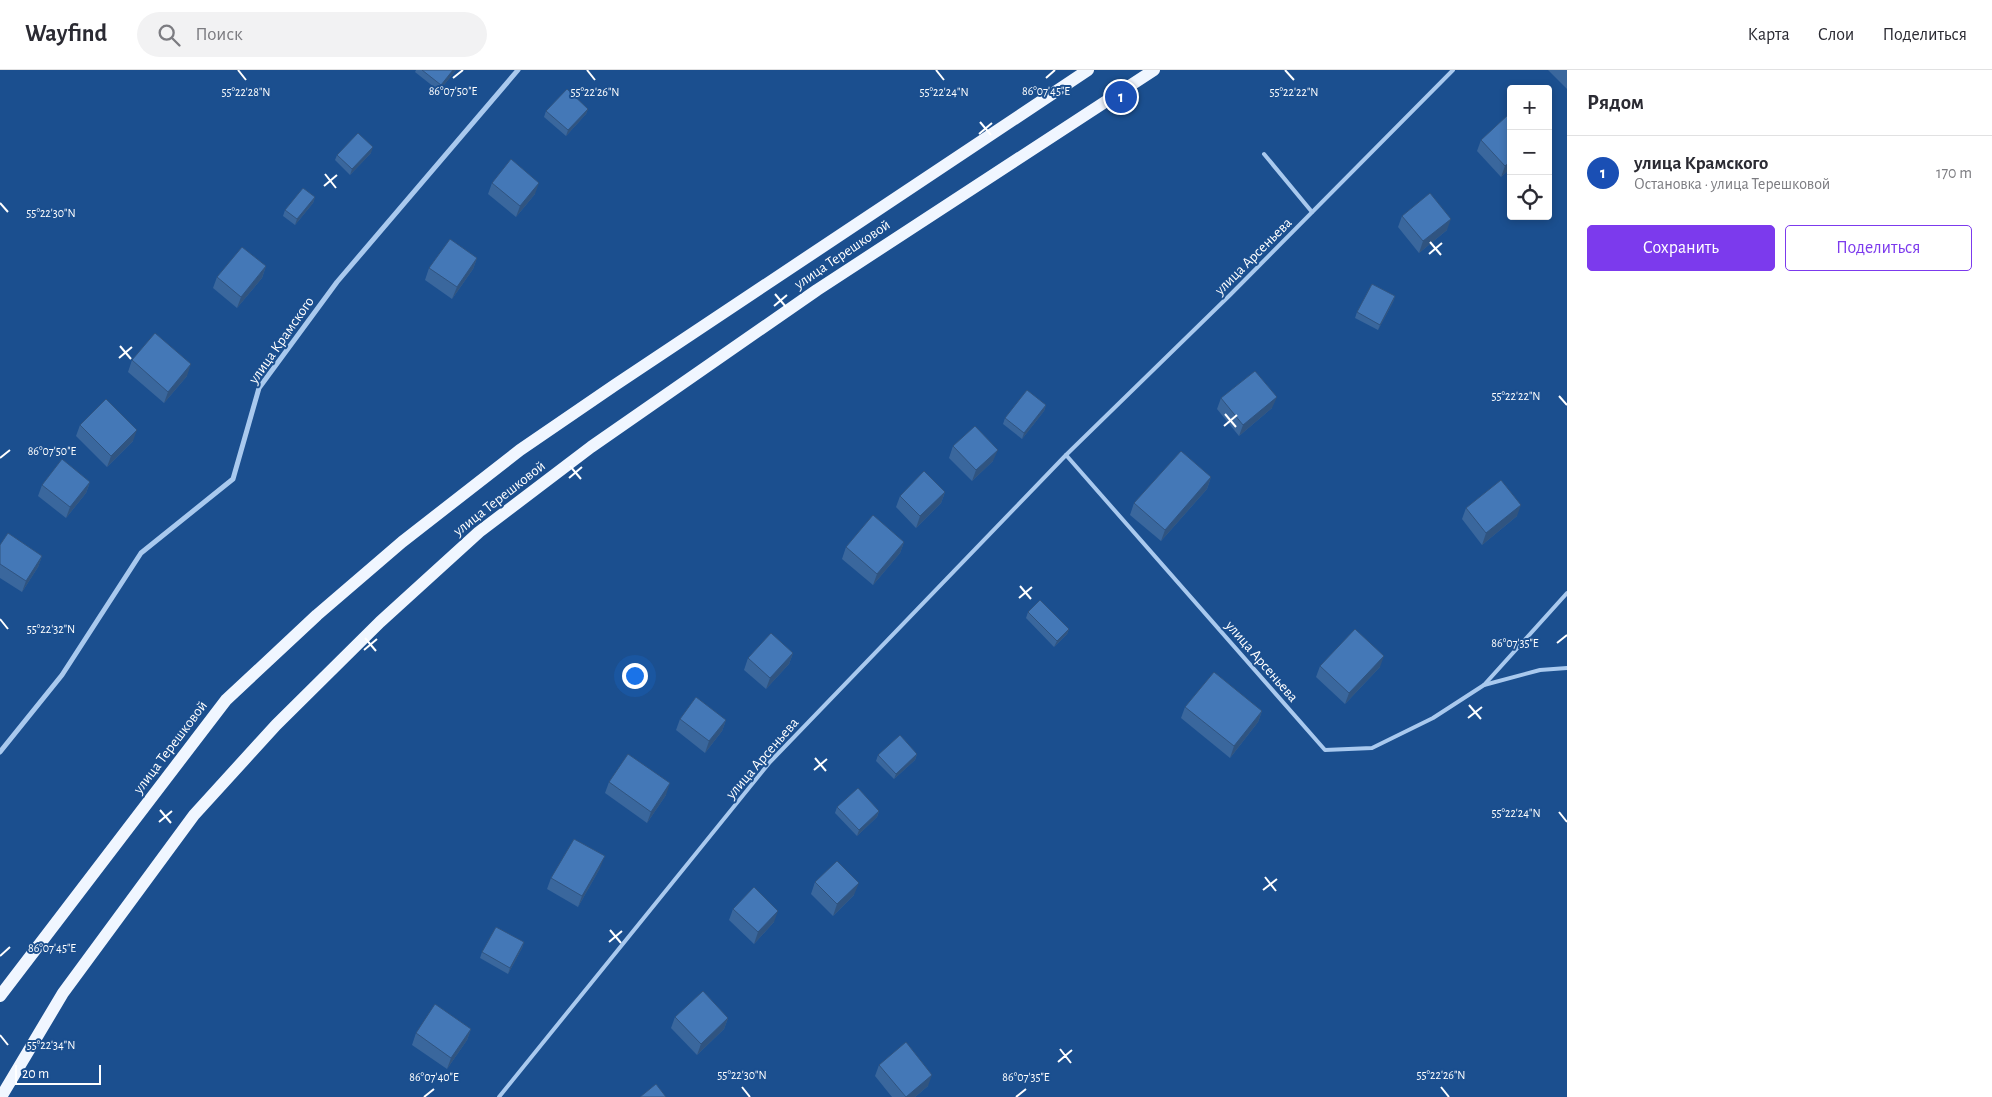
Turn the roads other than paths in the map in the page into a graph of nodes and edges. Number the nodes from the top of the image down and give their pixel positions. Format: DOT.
graph roads {
  1 [pos="518,70"];
  2 [pos="1088,70"];
  3 [pos="1154,70"];
  4 [pos="1453,70"];
  5 [pos="1264,154"];
  6 [pos="1312,212"];
  7 [pos="1066,455"];
  8 [pos="1567,593"];
  9 [pos="1567,668"];
  10 [pos="1484,685"];
  11 [pos="0,752"];
  12 [pos="0,996"];
  13 [pos="1,1097"];
  14 [pos="499,1097"];
  1 -- 11 [label="street, улица Крамского"];
  2 -- 12 [label="main road, улица Терешковой"];
  3 -- 13 [label="main road, улица Терешковой"];
  4 -- 6 [label="lane, улица Арсеньева"];
  5 -- 6 [label="lane"];
  6 -- 7 [label="lane, улица Арсеньева"];
  7 -- 10 [label="lane, улица Арсеньева"];
  7 -- 14 [label="lane, улица Арсеньева"];
  8 -- 10 [label="lane"];
  9 -- 10 [label="lane"];
}
